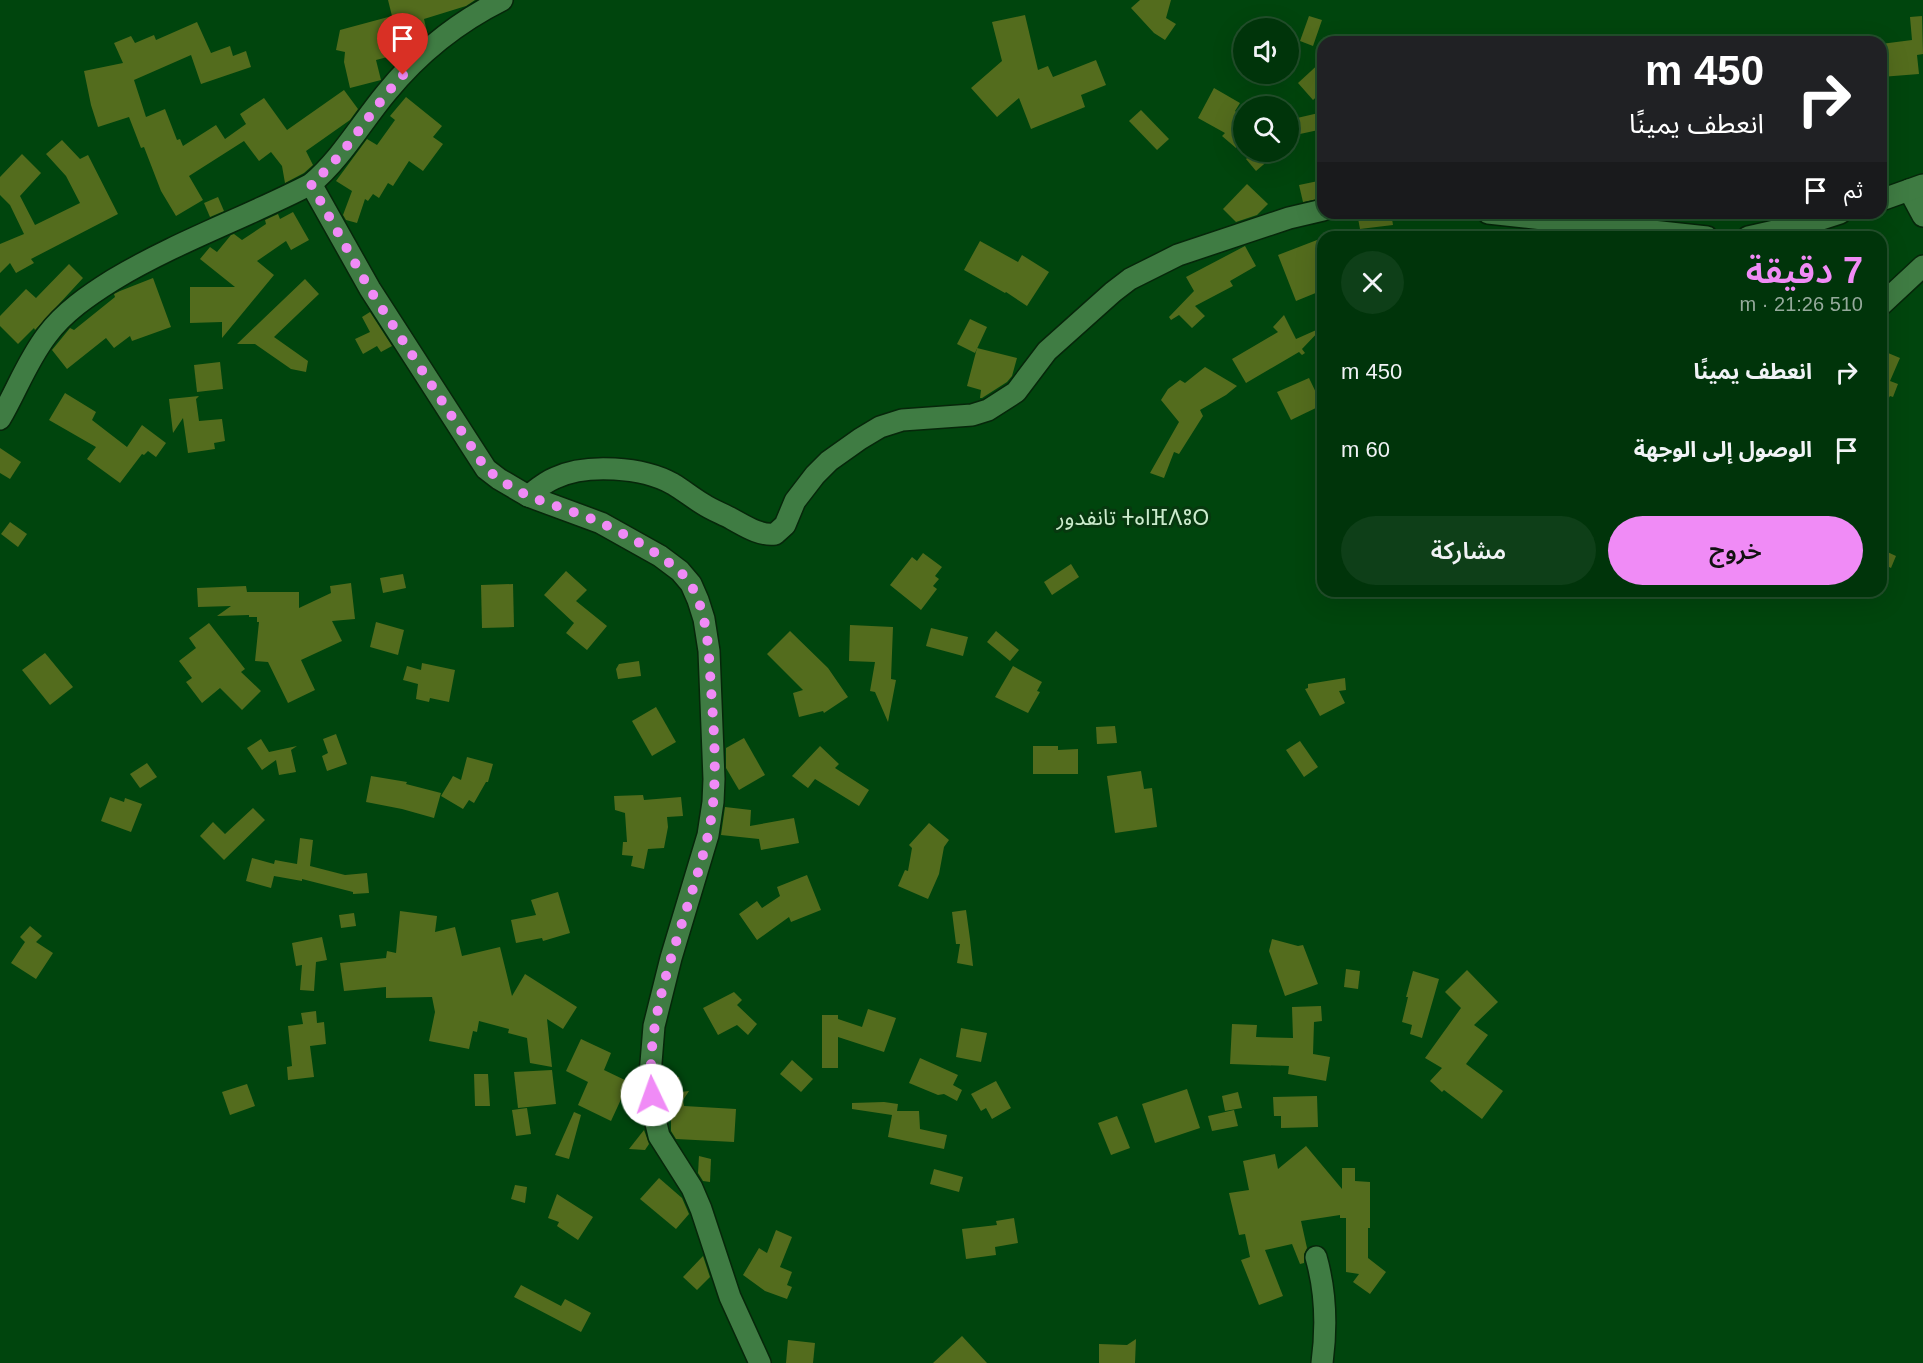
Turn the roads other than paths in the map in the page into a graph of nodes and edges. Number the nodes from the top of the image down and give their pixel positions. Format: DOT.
graph roads {
  1 [pos="502,0"];
  2 [pos="311,184"];
  3 [pos="1916,188"];
  4 [pos="1887,198"];
  5 [pos="1317,211"];
  6 [pos="1923,216"];
  7 [pos="1543,219"];
  8 [pos="1821,219"];
  9 [pos="1652,231"];
  10 [pos="1775,231"];
  11 [pos="1923,266"];
  12 [pos="1887,299"];
  13 [pos="0,419"];
  14 [pos="528,495"];
  15 [pos="1316,1257"];
  16 [pos="760,1363"];
  17 [pos="1322,1363"];
  1 -- 2 [label="street"];
  2 -- 13 [label="street"];
  2 -- 14 [label="street"];
  3 -- 4 [label="street"];
  3 -- 6 [label="street"];
  5 -- 14 [label="street"];
  7 -- 9 [label="street"];
  8 -- 10 [label="street"];
  11 -- 12 [label="street"];
  14 -- 16 [label="street"];
  15 -- 17 [label="street"];
}
